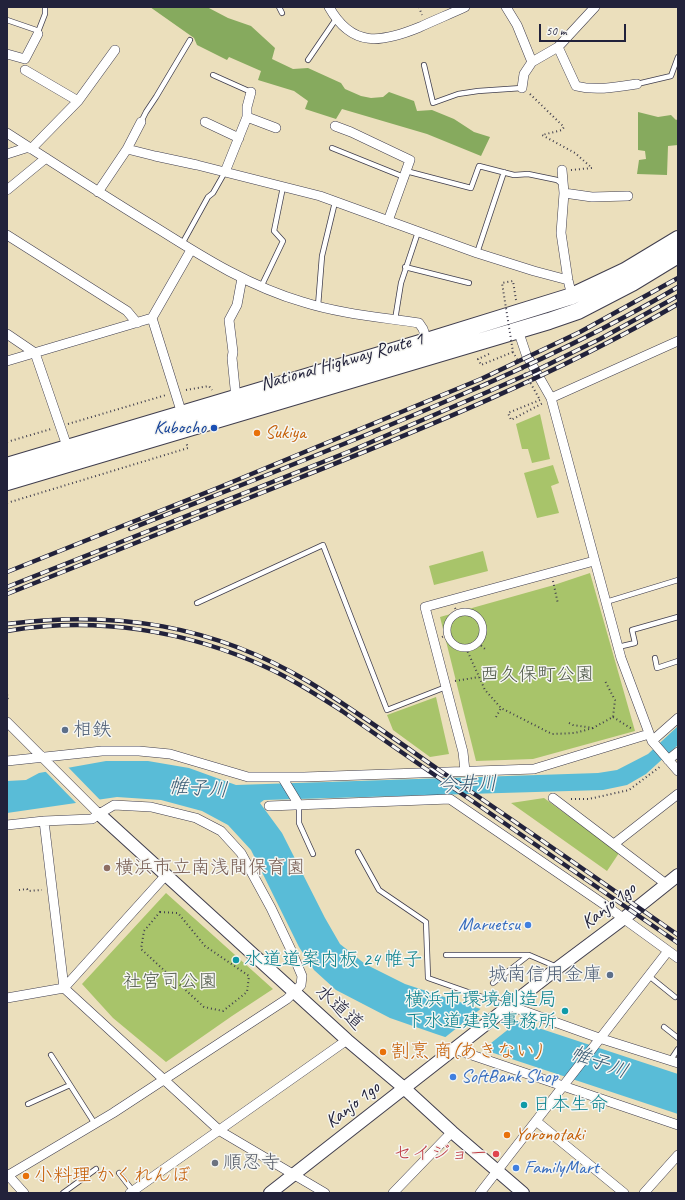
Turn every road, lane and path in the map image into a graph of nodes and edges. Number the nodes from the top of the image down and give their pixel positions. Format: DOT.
graph roads {
  1 [pos="45,7"];
  2 [pos="279,7"];
  3 [pos="465,7"];
  4 [pos="506,7"];
  5 [pos="595,7"];
  6 [pos="334,11"];
  7 [pos="282,13"];
  8 [pos="7,20"];
  9 [pos="38,32"];
  10 [pos="190,40"];
  11 [pos="558,47"];
  12 [pos="115,50"];
  13 [pos="7,54"];
  14 [pos="678,57"];
  15 [pos="26,59"];
  16 [pos="308,60"];
  17 [pos="532,62"];
  18 [pos="424,65"];
  19 [pos="25,70"];
  20 [pos="213,75"];
  21 [pos="637,84"];
  22 [pos="525,90"];
  23 [pos="251,92"];
  24 [pos="78,101"];
  25 [pos="247,117"];
  26 [pos="141,122"];
  27 [pos="205,122"];
  28 [pos="335,126"];
  29 [pos="276,128"];
  30 [pos="7,133"];
  31 [pos="239,138"];
  32 [pos="30,148"];
  33 [pos="332,148"];
  34 [pos="127,149"];
  35 [pos="7,154"];
  36 [pos="46,158"];
  37 [pos="562,170"];
  38 [pos="225,172"];
  39 [pos="504,172"];
  40 [pos="405,174"];
  41 [pos="283,187"];
  42 [pos="564,189"];
  43 [pos="7,190"];
  44 [pos="98,192"];
  45 [pos="628,196"];
  46 [pos="335,202"];
  47 [pos="388,221"];
  48 [pos="418,232"];
  49 [pos="7,235"];
  50 [pos="678,239"];
  51 [pos="182,244"];
  52 [pos="192,250"];
  53 [pos="477,253"];
  54 [pos="678,255"];
  55 [pos="405,267"];
  56 [pos="242,278"];
  57 [pos="568,280"];
  58 [pos="469,283"];
  59 [pos="261,287"];
  60 [pos="572,296"];
  61 [pos="522,299"];
  62 [pos="509,302"];
  63 [pos="502,304"];
  64 [pos="318,306"];
  65 [pos="152,318"];
  66 [pos="395,320"];
  67 [pos="137,323"];
  68 [pos="518,330"];
  69 [pos="7,334"];
  70 [pos="677,344"];
  71 [pos="429,349"];
  72 [pos="513,352"];
  73 [pos="35,353"];
  74 [pos="478,359"];
  75 [pos="7,361"];
  76 [pos="175,392"];
  77 [pos="214,393"];
  78 [pos="236,398"];
  79 [pos="551,398"];
  80 [pos="538,407"];
  81 [pos="182,414"];
  82 [pos="60,426"];
  83 [pos="7,442"];
  84 [pos="71,455"];
  85 [pos="7,466"];
  86 [pos="7,482"];
  87 [pos="594,561"];
  88 [pos="551,573"];
  89 [pos="678,580"];
  90 [pos="606,602"];
  91 [pos="196,603"];
  92 [pos="558,604"];
  93 [pos="678,617"];
  94 [pos="478,643"];
  95 [pos="618,647"];
  96 [pos="466,648"];
  97 [pos="485,649"];
  98 [pos="655,658"];
  99 [pos="678,661"];
  100 [pos="479,677"];
  101 [pos="605,681"];
  102 [pos="445,685"];
  103 [pos="7,694"];
  104 [pos="7,699"];
  105 [pos="501,708"];
  106 [pos="496,717"];
  107 [pos="613,717"];
  108 [pos="678,718"];
  109 [pos="7,722"];
  110 [pos="569,723"];
  111 [pos="593,728"];
  112 [pos="639,738"];
  113 [pos="651,738"];
  114 [pos="678,752"];
  115 [pos="46,760"];
  116 [pos="668,760"];
  117 [pos="7,761"];
  118 [pos="465,771"];
  119 [pos="678,771"];
  120 [pos="282,777"];
  121 [pos="678,794"];
  122 [pos="553,798"];
  123 [pos="298,805"];
  124 [pos="269,806"];
  125 [pos="99,814"];
  126 [pos="44,821"];
  127 [pos="7,825"];
  128 [pos="614,844"];
  129 [pos="358,852"];
  130 [pos="313,854"];
  131 [pos="166,875"];
  132 [pos="678,875"];
  133 [pos="666,884"];
  134 [pos="51,889"];
  135 [pos="19,890"];
  136 [pos="623,919"];
  137 [pos="668,951"];
  138 [pos="446,955"];
  139 [pos="529,955"];
  140 [pos="678,958"];
  141 [pos="559,967"];
  142 [pos="649,976"];
  143 [pos="493,983"];
  144 [pos="64,988"];
  145 [pos="295,992"];
  146 [pos="675,997"];
  147 [pos="7,998"];
  148 [pos="508,1008"];
  149 [pos="223,1011"];
  150 [pos="664,1027"];
  151 [pos="600,1038"];
  152 [pos="678,1038"];
  153 [pos="347,1040"];
  154 [pos="456,1047"];
  155 [pos="678,1049"];
  156 [pos="51,1055"];
  157 [pos="674,1062"];
  158 [pos="164,1079"];
  159 [pos="70,1085"];
  160 [pos="562,1087"];
  161 [pos="404,1088"];
  162 [pos="28,1104"];
  163 [pos="536,1121"];
  164 [pos="94,1124"];
  165 [pos="678,1126"];
  166 [pos="220,1130"];
  167 [pos="452,1132"];
  168 [pos="678,1155"];
  169 [pos="96,1169"];
  170 [pos="498,1171"];
  171 [pos="119,1172"];
  172 [pos="294,1174"];
  173 [pos="7,1175"];
  174 [pos="131,1192"];
  175 [pos="24,1193"];
  176 [pos="63,1193"];
  177 [pos="270,1193"];
  178 [pos="325,1193"];
  179 [pos="393,1193"];
  180 [pos="480,1193"];
  181 [pos="523,1193"];
  182 [pos="624,1193"];
  183 [pos="644,1193"];
  1 -- 9 [label="lane"];
  2 -- 7 [label="lane"];
  3 -- 6 [label="street"];
  4 -- 17 [label="street"];
  5 -- 11 [label="street"];
  6 -- 16 [label="lane"];
  8 -- 9 [label="lane"];
  9 -- 15 [label="street"];
  10 -- 26 [label="lane"];
  11 -- 17 [label="street"];
  11 -- 21 [label="street"];
  12 -- 24 [label="street"];
  13 -- 15 [label="street"];
  14 -- 21 [label="lane"];
  15 -- 19 [label="lane"];
  17 -- 22 [label="street"];
  18 -- 22 [label="lane"];
  19 -- 24 [label="street"];
  20 -- 23 [label="lane"];
  22 -- 37 [label="path"];
  23 -- 25 [label="street"];
  24 -- 32 [label="street"];
  25 -- 29 [label="street"];
  25 -- 31 [label="street"];
  26 -- 34 [label="street"];
  27 -- 31 [label="street"];
  28 -- 40 [label="street"];
  30 -- 32 [label="street"];
  31 -- 38 [label="street"];
  32 -- 35 [label="street"];
  32 -- 36 [label="street"];
  33 -- 40 [label="lane"];
  34 -- 38 [label="street"];
  34 -- 44 [label="street"];
  36 -- 43 [label="street"];
  36 -- 44 [label="street"];
  37 -- 42 [label="street"];
  38 -- 41 [label="street"];
  38 -- 51 [label="lane"];
  39 -- 40 [label="lane"];
  39 -- 42 [label="lane"];
  39 -- 53 [label="lane"];
  40 -- 47 [label="street"];
  41 -- 46 [label="street"];
  41 -- 59 [label="lane"];
  42 -- 45 [label="street"];
  42 -- 57 [label="street"];
  44 -- 51 [label="street"];
  46 -- 47 [label="street"];
  46 -- 64 [label="lane"];
  47 -- 48 [label="street"];
  48 -- 53 [label="street"];
  48 -- 55 [label="lane"];
  49 -- 67 [label="street"];
  50 -- 60 [label="highway, National Highway Route 1"];
  51 -- 52 [label="street"];
  52 -- 56 [label="street"];
  52 -- 65 [label="street"];
  53 -- 57 [label="street"];
  54 -- 68 [label="highway, National Highway Route 1"];
  55 -- 58 [label="lane"];
  55 -- 66 [label="lane"];
  56 -- 59 [label="street"];
  56 -- 78 [label="street"];
  57 -- 60 [label="street"];
  59 -- 64 [label="street"];
  60 -- 71 [label="highway, National Highway Route 1"];
  61 -- 72 [label="path, bridge"];
  62 -- 63 [label="path"];
  64 -- 66 [label="street"];
  65 -- 67 [label="street"];
  65 -- 76 [label="street"];
  66 -- 71 [label="street"];
  67 -- 73 [label="street"];
  68 -- 71 [label="highway, National Highway Route 1"];
  68 -- 79 [label="street"];
  69 -- 73 [label="street"];
  70 -- 79 [label="street"];
  71 -- 78 [label="highway, National Highway Route 1"];
  71 -- 84 [label="highway, National Highway Route 1"];
  72 -- 74 [label="path"];
  72 -- 80 [label="path, bridge"];
  73 -- 75 [label="street"];
  73 -- 82 [label="street"];
  76 -- 77 [label="path"];
  76 -- 81 [label="street"];
  76 -- 82 [label="path"];
  78 -- 81 [label="highway, National Highway Route 1"];
  79 -- 87 [label="street"];
  81 -- 84 [label="highway, National Highway Route 1"];
  82 -- 83 [label="path"];
  82 -- 84 [label="street"];
  84 -- 85 [label="highway, National Highway Route 1"];
  84 -- 86 [label="highway, National Highway Route 1"];
  87 -- 88 [label="street"];
  87 -- 90 [label="street"];
  88 -- 92 [label="path"];
  88 -- 102 [label="street"];
  89 -- 90 [label="lane"];
  90 -- 95 [label="street"];
  91 -- 102 [label="lane"];
  93 -- 95 [label="lane"];
  94 -- 96 [label="street"];
  94 -- 96 [label="street"];
  94 -- 97 [label="path"];
  95 -- 113 [label="street"];
  96 -- 100 [label="path"];
  98 -- 99 [label="lane"];
  100 -- 102 [label="path"];
  100 -- 105 [label="path"];
  101 -- 107 [label="path"];
  102 -- 118 [label="street"];
  103 -- 104 [label="path"];
  105 -- 106 [label="path"];
  105 -- 111 [label="path"];
  107 -- 111 [label="path"];
  107 -- 112 [label="path"];
  108 -- 113 [label="street"];
  109 -- 115 [label="street"];
  110 -- 111 [label="path"];
  112 -- 113 [label="street"];
  112 -- 118 [label="street"];
  113 -- 116 [label="street"];
  114 -- 116 [label="street"];
  115 -- 117 [label="street"];
  115 -- 120 [label="street"];
  115 -- 125 [label="street"];
  116 -- 119 [label="street"];
  116 -- 122 [label="path"];
  118 -- 120 [label="street"];
  120 -- 123 [label="street"];
  121 -- 128 [label="street"];
  122 -- 128 [label="street"];
  123 -- 124 [label="street"];
  123 -- 130 [label="lane"];
  123 -- 136 [label="street"];
  125 -- 126 [label="street"];
  125 -- 131 [label="street, 水道道"];
  125 -- 145 [label="street"];
  126 -- 127 [label="street"];
  126 -- 134 [label="street"];
  128 -- 133 [label="street"];
  129 -- 148 [label="lane"];
  131 -- 144 [label="street"];
  131 -- 145 [label="street, 水道道"];
  132 -- 133 [label="street, Kanjo 1go"];
  133 -- 136 [label="street, Kanjo 1go"];
  134 -- 135 [label="path"];
  134 -- 144 [label="street"];
  136 -- 137 [label="street"];
  136 -- 141 [label="street, Kanjo 1go"];
  137 -- 140 [label="street"];
  137 -- 142 [label="street"];
  138 -- 139 [label="lane"];
  139 -- 141 [label="lane"];
  139 -- 143 [label="lane"];
  141 -- 148 [label="street, Kanjo 1go"];
  142 -- 146 [label="lane"];
  142 -- 151 [label="street"];
  144 -- 147 [label="street"];
  144 -- 158 [label="street"];
  145 -- 153 [label="street, 水道道"];
  145 -- 158 [label="street"];
  148 -- 151 [label="street"];
  148 -- 154 [label="street, Kanjo 1go"];
  149 -- 149 [label="path"];
  150 -- 152 [label="lane"];
  151 -- 157 [label="street"];
  151 -- 160 [label="street"];
  153 -- 161 [label="street, 水道道"];
  153 -- 166 [label="street"];
  154 -- 160 [label="street"];
  154 -- 161 [label="street, Kanjo 1go"];
  155 -- 157 [label="lane"];
  156 -- 159 [label="lane"];
  158 -- 164 [label="street"];
  158 -- 166 [label="street"];
  159 -- 162 [label="lane"];
  159 -- 164 [label="lane"];
  160 -- 163 [label="street"];
  160 -- 165 [label="street"];
  161 -- 167 [label="street, 水道道"];
  161 -- 172 [label="street, Kanjo 1go"];
  163 -- 170 [label="street"];
  163 -- 182 [label="street"];
  164 -- 173 [label="street"];
  166 -- 172 [label="street"];
  166 -- 174 [label="street"];
  167 -- 170 [label="street, 水道道"];
  167 -- 179 [label="street"];
  168 -- 183 [label="street"];
  169 -- 176 [label="lane"];
  170 -- 180 [label="street"];
  170 -- 181 [label="street, 水道道"];
  171 -- 174 [label="lane"];
  172 -- 177 [label="street, Kanjo 1go"];
  172 -- 178 [label="street"];
  173 -- 175 [label="street"];
}
